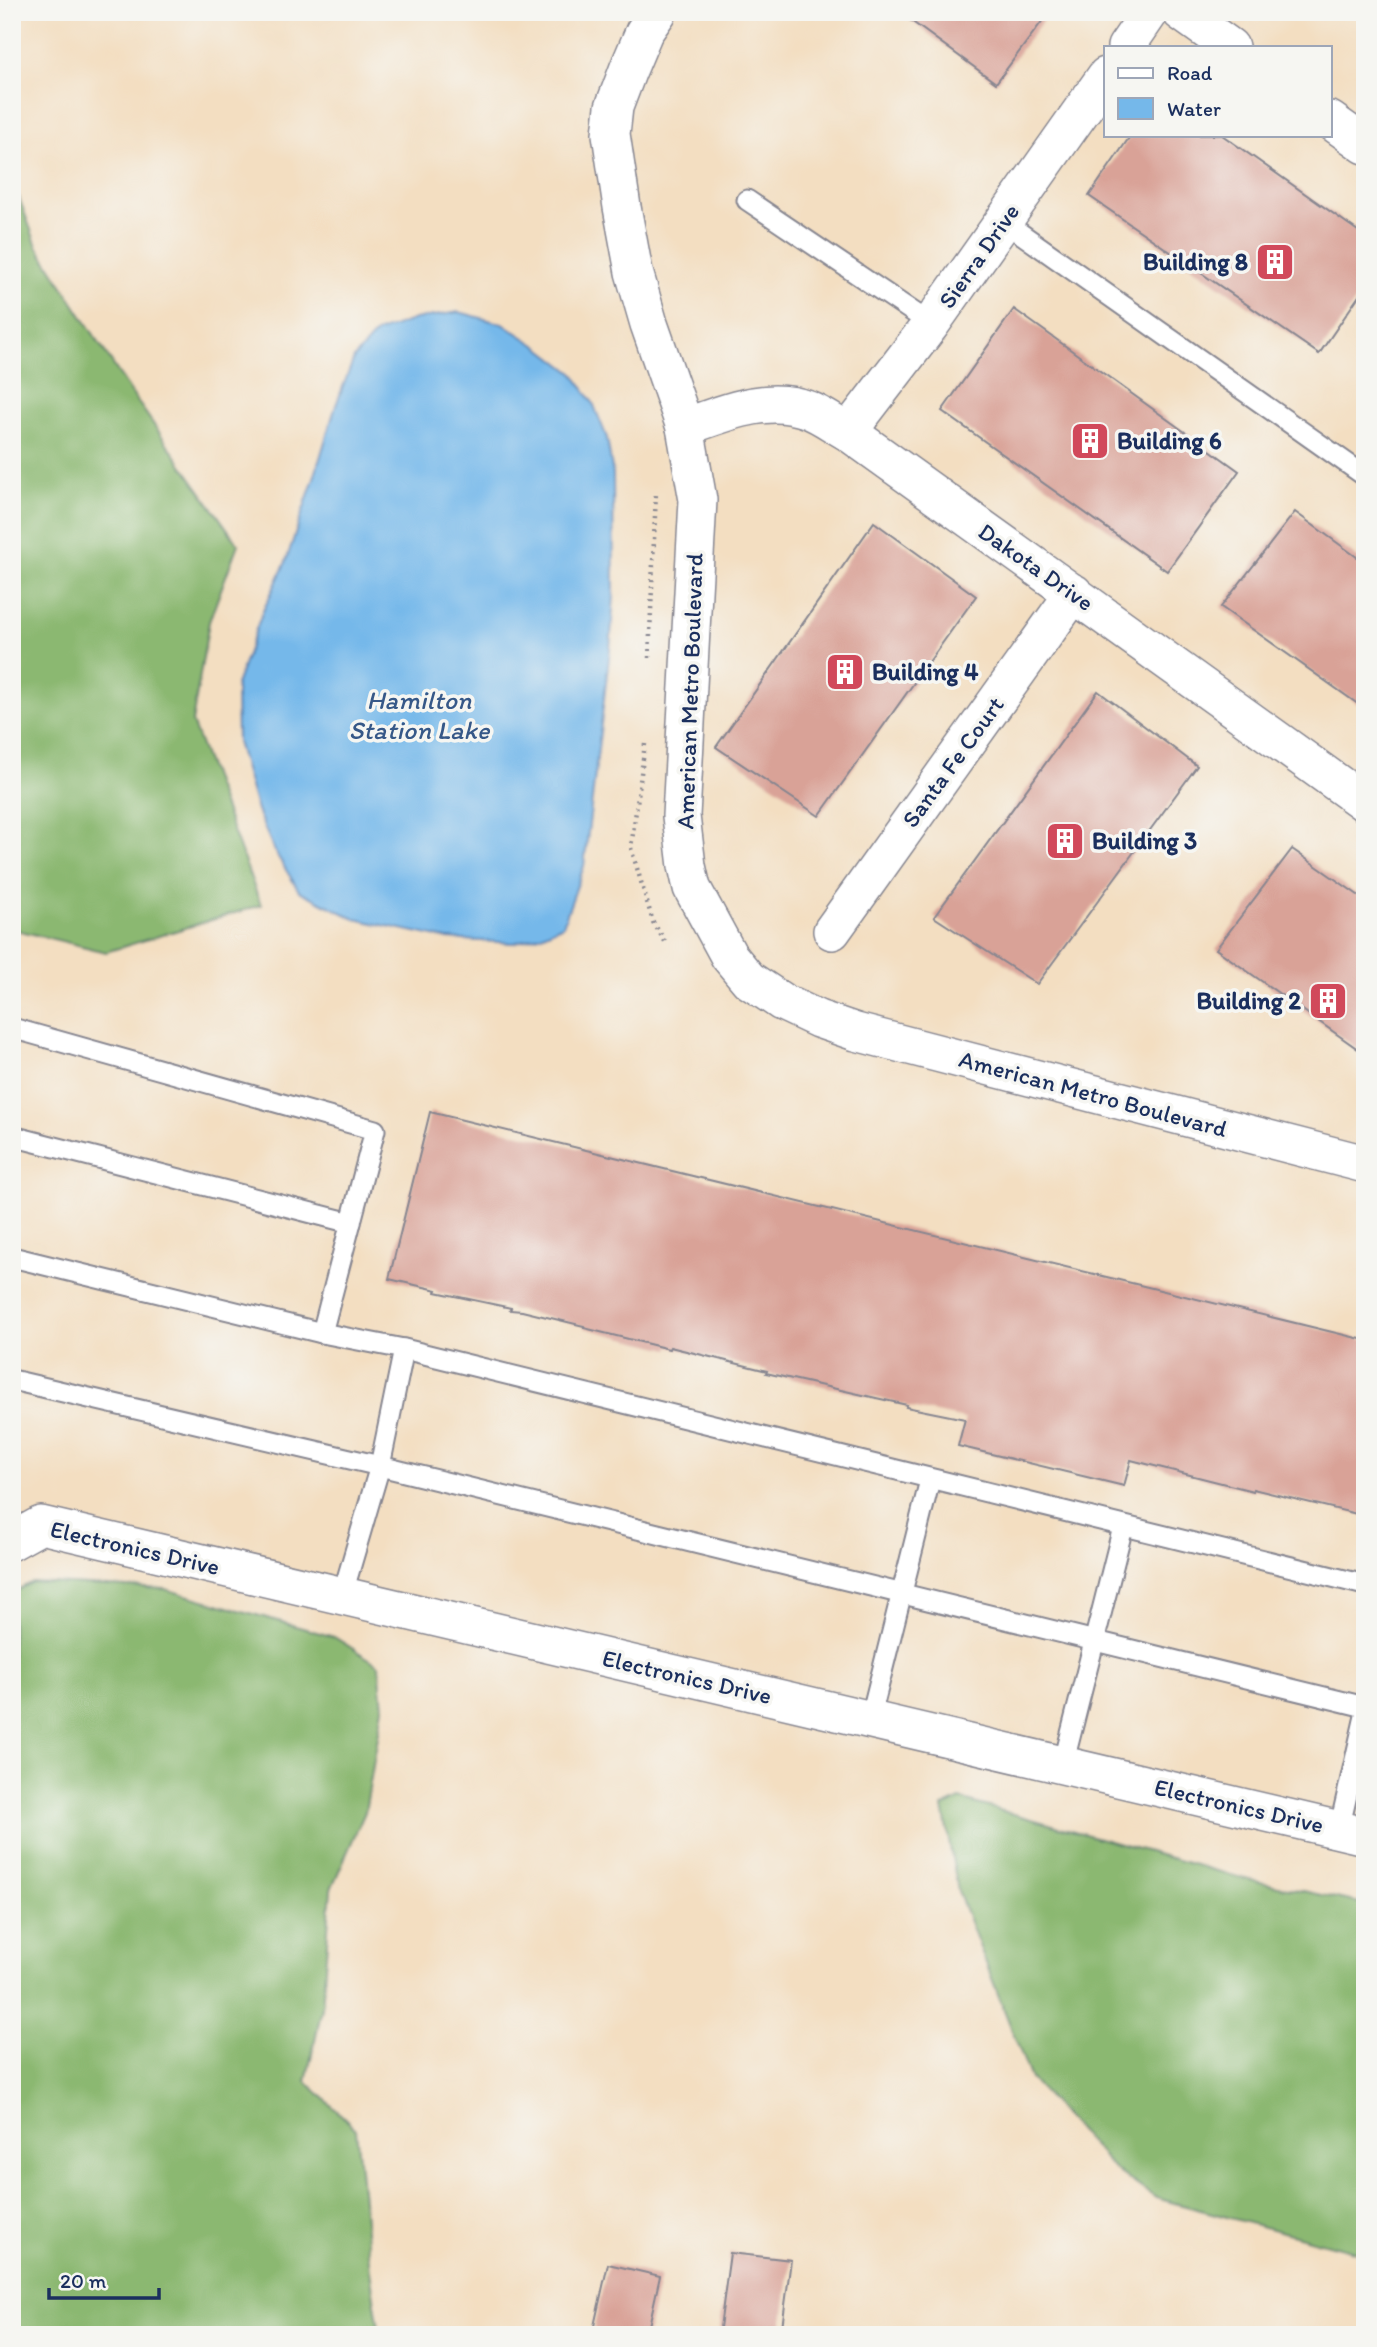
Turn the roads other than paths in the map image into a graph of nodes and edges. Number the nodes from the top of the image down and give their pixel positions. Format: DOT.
graph roads {
  1 [pos="658,12"];
  2 [pos="1150,12"];
  3 [pos="1181,12"];
  4 [pos="1127,46"];
  5 [pos="1229,46"];
  6 [pos="1104,79"];
  7 [pos="1332,121"];
  8 [pos="1365,145"];
  9 [pos="747,200"];
  10 [pos="1003,222"];
  11 [pos="931,324"];
  12 [pos="685,427"];
  13 [pos="848,432"];
  14 [pos="1365,476"];
  15 [pos="1074,593"];
  16 [pos="1365,803"];
  17 [pos="832,931"];
  18 [pos="12,1028"];
  19 [pos="12,1136"];
  20 [pos="1365,1164"];
  21 [pos="351,1223"];
  22 [pos="12,1257"];
  23 [pos="322,1333"];
  24 [pos="404,1349"];
  25 [pos="12,1380"];
  26 [pos="380,1466"];
  27 [pos="930,1480"];
  28 [pos="1123,1527"];
  29 [pos="12,1541"];
  30 [pos="1365,1586"];
  31 [pos="902,1594"];
  32 [pos="342,1596"];
  33 [pos="1095,1640"];
  34 [pos="1365,1707"];
  35 [pos="1365,1716"];
  36 [pos="870,1720"];
  37 [pos="1063,1765"];
  38 [pos="1352,1833"];
  1 -- 12 [label="street, American Metro Boulevard"];
  2 -- 4 [label="street"];
  3 -- 5 [label="street"];
  6 -- 10 [label="street, Sierra Drive"];
  7 -- 8 [label="street"];
  9 -- 11 [label="lane"];
  10 -- 11 [label="street, Sierra Drive"];
  10 -- 14 [label="lane"];
  11 -- 13 [label="street, Sierra Drive"];
  12 -- 13 [label="street, Dakota Drive"];
  12 -- 20 [label="street, American Metro Boulevard"];
  13 -- 15 [label="street, Dakota Drive"];
  15 -- 16 [label="street, Dakota Drive"];
  15 -- 17 [label="street, Santa Fe Court"];
  18 -- 21 [label="lane"];
  19 -- 21 [label="lane"];
  21 -- 23 [label="lane"];
  22 -- 23 [label="lane"];
  23 -- 24 [label="lane"];
  24 -- 26 [label="lane"];
  24 -- 27 [label="lane"];
  25 -- 26 [label="lane"];
  26 -- 31 [label="lane"];
  26 -- 32 [label="lane"];
  27 -- 28 [label="lane"];
  27 -- 31 [label="lane"];
  28 -- 30 [label="lane"];
  28 -- 33 [label="lane"];
  29 -- 32 [label="street, Electronics Drive"];
  31 -- 33 [label="lane"];
  31 -- 36 [label="lane"];
  32 -- 36 [label="street, Electronics Drive"];
  33 -- 34 [label="lane"];
  33 -- 37 [label="lane"];
  35 -- 38 [label="lane"];
  36 -- 37 [label="street, Electronics Drive"];
  37 -- 38 [label="street, Electronics Drive"];
}
